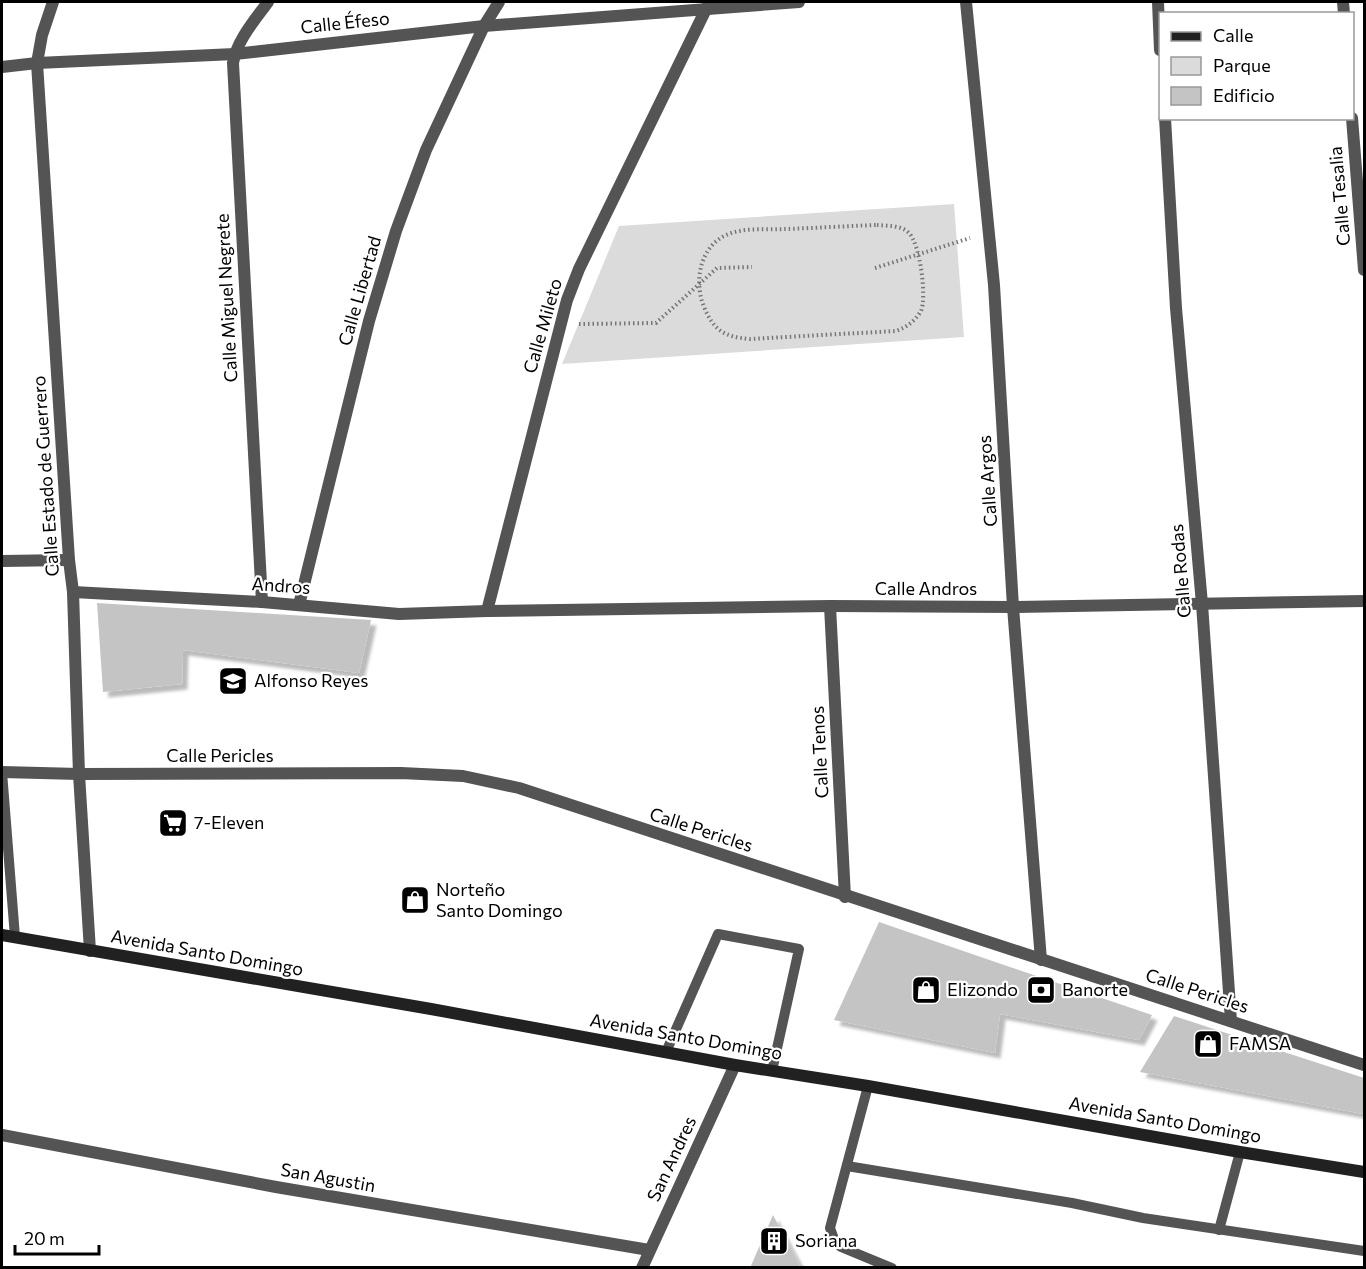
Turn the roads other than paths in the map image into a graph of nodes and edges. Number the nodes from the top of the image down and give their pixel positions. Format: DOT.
graph roads {
  1 [pos="53,2"];
  2 [pos="268,2"];
  3 [pos="499,2"];
  4 [pos="799,2"];
  5 [pos="966,2"];
  6 [pos="1158,2"];
  7 [pos="708,5"];
  8 [pos="1159,18"];
  9 [pos="484,26"];
  10 [pos="235,54"];
  11 [pos="38,63"];
  12 [pos="2,67"];
  13 [pos="1165,120"];
  14 [pos="1352,120"];
  15 [pos="1365,270"];
  16 [pos="69,560"];
  17 [pos="2,561"];
  18 [pos="73,592"];
  19 [pos="1365,601"];
  20 [pos="262,602"];
  21 [pos="1202,604"];
  22 [pos="299,605"];
  23 [pos="830,606"];
  24 [pos="1013,607"];
  25 [pos="487,611"];
  26 [pos="2,772"];
  27 [pos="79,774"];
  28 [pos="3,801"];
  29 [pos="845,897"];
  30 [pos="2,935"];
  31 [pos="15,938"];
  32 [pos="90,951"];
  33 [pos="1041,960"];
  34 [pos="1231,1021"];
  35 [pos="666,1052"];
  36 [pos="735,1065"];
  37 [pos="1365,1065"];
  38 [pos="771,1071"];
  39 [pos="868,1086"];
  40 [pos="2,1135"];
  41 [pos="1240,1152"];
  42 [pos="847,1166"];
  43 [pos="1365,1172"];
  44 [pos="1219,1230"];
  45 [pos="649,1250"];
  46 [pos="1365,1251"];
  47 [pos="642,1268"];
  48 [pos="892,1268"];
  1 -- 11 [label="street, Calle Estado de Guerrero"];
  2 -- 10 [label="street, Calle Miguel Negrete"];
  3 -- 9 [label="street, Calle Libertad"];
  4 -- 7 [label="street, Calle Éfeso"];
  5 -- 24 [label="street, Calle Argos"];
  6 -- 8 [label="street"];
  7 -- 9 [label="street, Calle Éfeso"];
  7 -- 25 [label="street, Calle Mileto"];
  9 -- 10 [label="street, Calle Éfeso"];
  9 -- 22 [label="street, Calle Libertad"];
  10 -- 11 [label="street, Calle Éfeso"];
  10 -- 20 [label="street, Calle Miguel Negrete"];
  11 -- 12 [label="street, Calle Éfeso"];
  11 -- 16 [label="street, Calle Estado de Guerrero"];
  13 -- 21 [label="street, Calle Rodas"];
  14 -- 15 [label="street, Calle Tesalia"];
  16 -- 17 [label="street"];
  16 -- 18 [label="street, Calle Estado de Guerrero"];
  18 -- 20 [label="street, Andros"];
  18 -- 27 [label="street, Calle Estado de Guerrero"];
  19 -- 21 [label="street, Calle Andros"];
  20 -- 22 [label="street, Andros"];
  21 -- 24 [label="street, Calle Andros"];
  21 -- 34 [label="street, Calle Rodas"];
  22 -- 25 [label="street, Andros"];
  23 -- 24 [label="street, Calle Andros"];
  23 -- 25 [label="street, Calle Andros"];
  23 -- 29 [label="street, Calle Tenos"];
  24 -- 33 [label="street, Calle Argos"];
  26 -- 27 [label="street, Calle Pericles"];
  26 -- 28 [label="lane"];
  27 -- 29 [label="street, Calle Pericles"];
  27 -- 32 [label="street, Calle Estado de Guerrero"];
  28 -- 31 [label="lane"];
  29 -- 33 [label="street, Calle Pericles"];
  30 -- 31 [label="main road, Avenida Santo Domingo"];
  31 -- 32 [label="main road, Avenida Santo Domingo"];
  32 -- 35 [label="main road, Avenida Santo Domingo"];
  33 -- 34 [label="street, Calle Pericles"];
  34 -- 37 [label="street, Calle Pericles"];
  35 -- 36 [label="main road, Avenida Santo Domingo"];
  35 -- 38 [label="lane"];
  36 -- 38 [label="main road, Avenida Santo Domingo"];
  36 -- 45 [label="street, San Andres"];
  38 -- 39 [label="main road, Avenida Santo Domingo"];
  39 -- 41 [label="main road, Avenida Santo Domingo"];
  39 -- 42 [label="lane"];
  40 -- 45 [label="street, San Agustin"];
  41 -- 43 [label="main road, Avenida Santo Domingo"];
  41 -- 44 [label="lane"];
  42 -- 44 [label="lane"];
  42 -- 48 [label="lane"];
  44 -- 46 [label="lane"];
  45 -- 47 [label="street, San Andres"];
}
